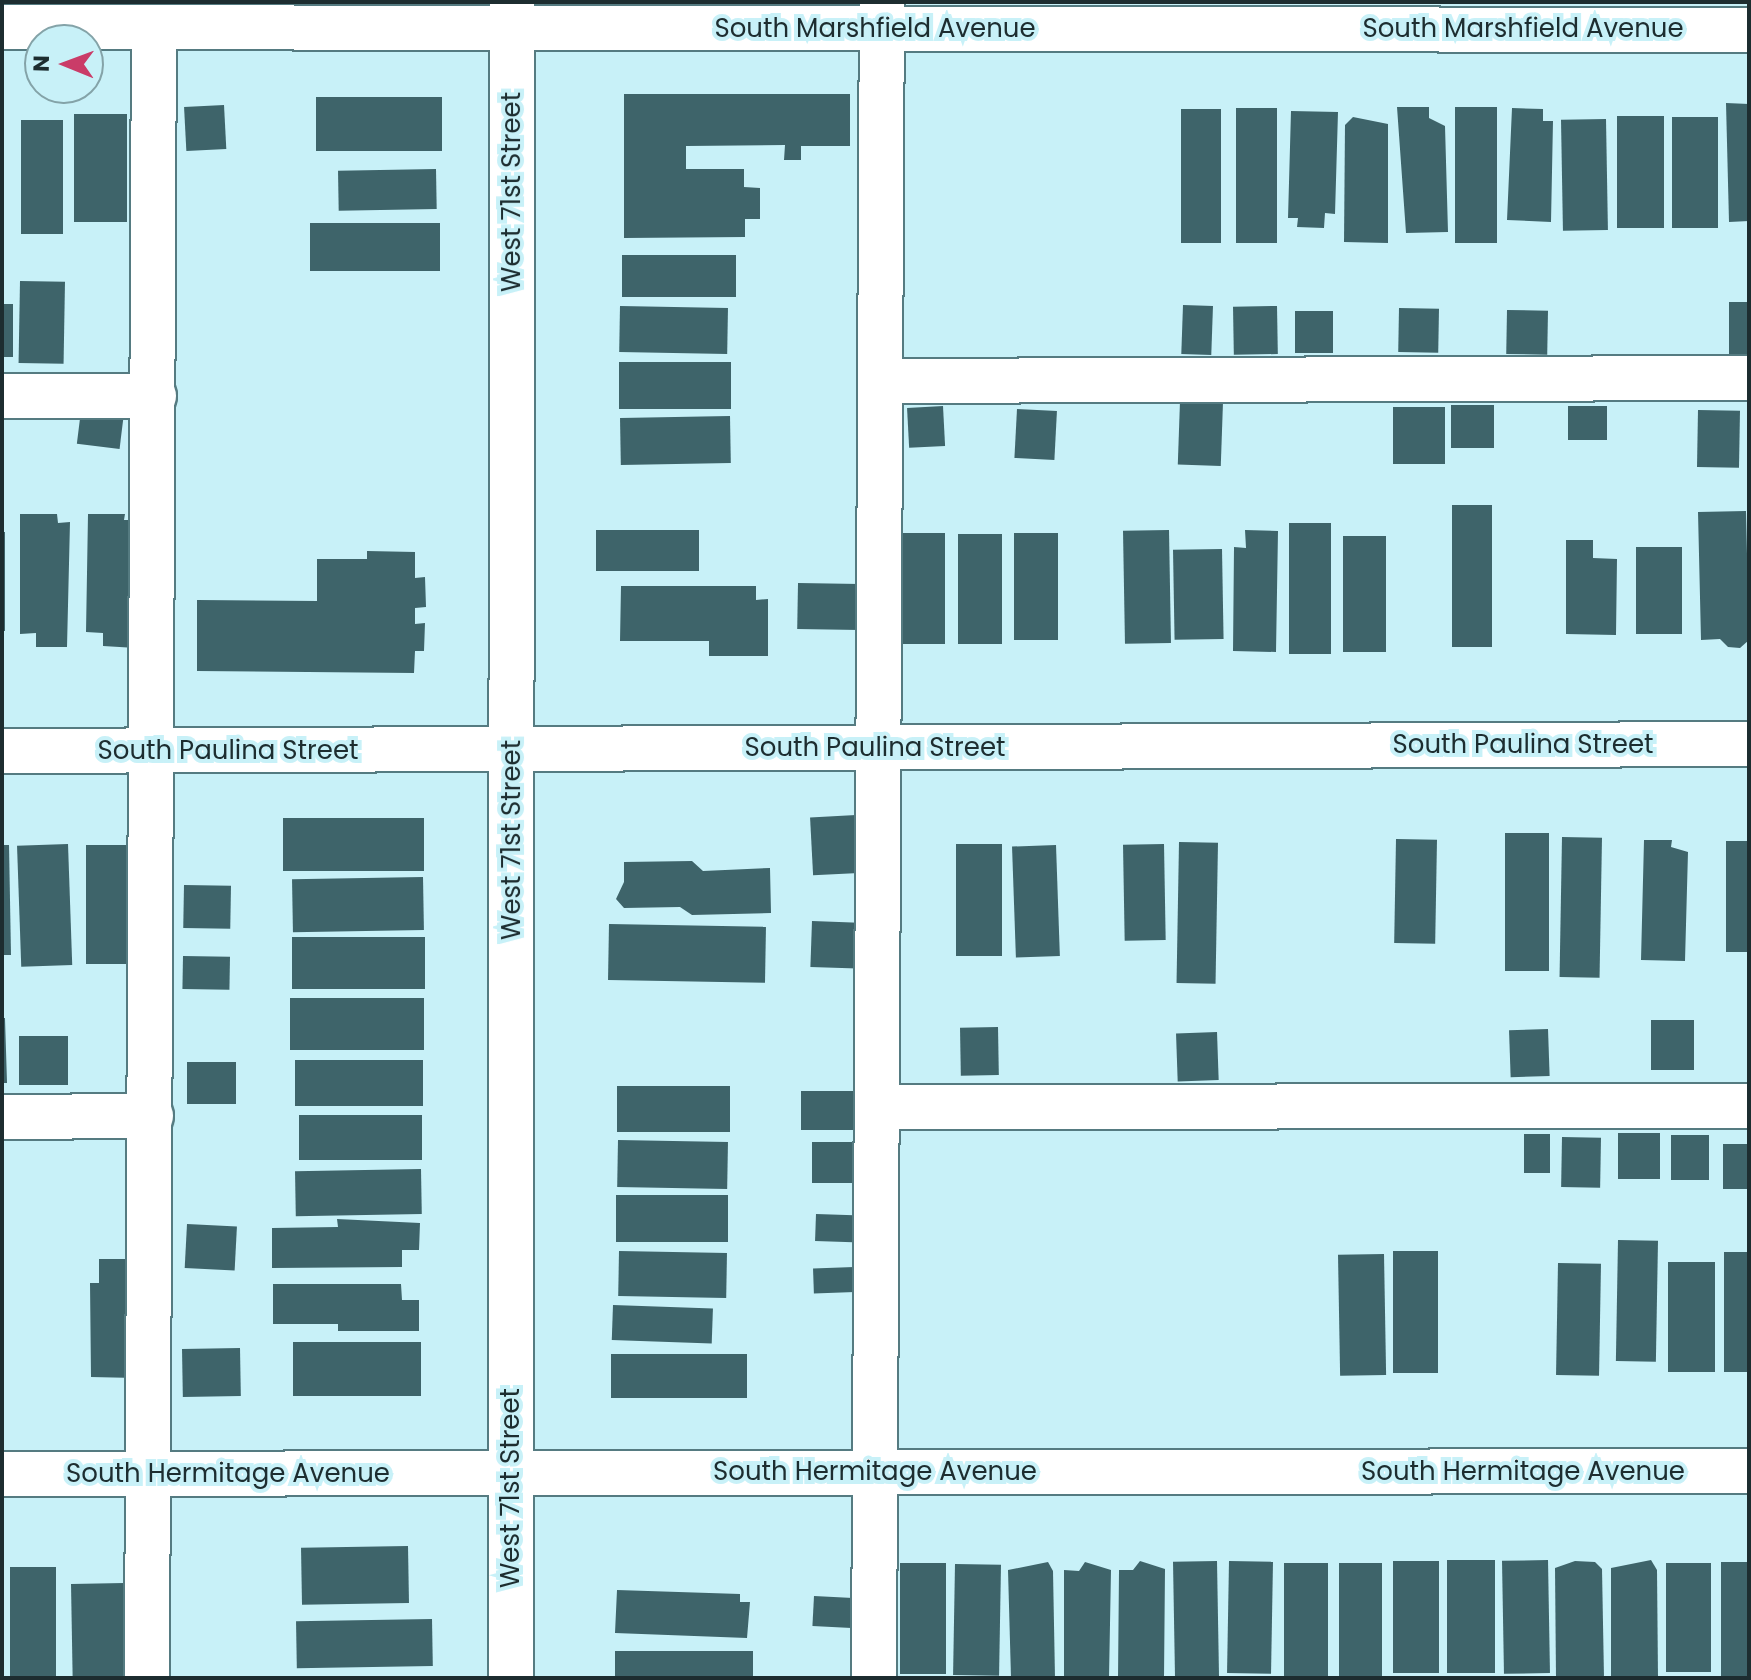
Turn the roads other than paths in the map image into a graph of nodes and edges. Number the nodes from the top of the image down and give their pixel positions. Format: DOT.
graph roads {
  1 [pos="512,15"];
  2 [pos="882,16"];
  3 [pos="2,27"];
  4 [pos="154,27"];
  5 [pos="1749,30"];
  6 [pos="1749,378"];
  7 [pos="880,381"];
  8 [pos="2,396"];
  9 [pos="154,396"];
  10 [pos="1749,744"];
  11 [pos="879,748"];
  12 [pos="512,749"];
  13 [pos="2,751"];
  14 [pos="151,751"];
  15 [pos="1749,1106"];
  16 [pos="877,1107"];
  17 [pos="151,1116"];
  18 [pos="2,1117"];
  19 [pos="1749,1471"];
  20 [pos="875,1472"];
  21 [pos="511,1473"];
  22 [pos="2,1474"];
  23 [pos="150,1474"];
  24 [pos="147,1678"];
  25 [pos="511,1678"];
  26 [pos="874,1678"];
  1 -- 2 [label="street, South Marshfield Avenue"];
  1 -- 4 [label="street, South Marshfield Avenue"];
  1 -- 12 [label="street, West 71st Street"];
  2 -- 5 [label="street, South Marshfield Avenue"];
  2 -- 7 [label="street"];
  3 -- 4 [label="street, South Marshfield Avenue"];
  4 -- 9 [label="street"];
  6 -- 7 [label="street"];
  7 -- 11 [label="street"];
  8 -- 9 [label="street"];
  9 -- 14 [label="street"];
  10 -- 11 [label="street, South Paulina Street"];
  11 -- 12 [label="street, South Paulina Street"];
  11 -- 16 [label="street"];
  12 -- 14 [label="street, South Paulina Street"];
  12 -- 21 [label="street, West 71st Street"];
  13 -- 14 [label="street, South Paulina Street"];
  14 -- 17 [label="street"];
  15 -- 16 [label="street"];
  16 -- 20 [label="street"];
  17 -- 18 [label="street"];
  17 -- 23 [label="street"];
  19 -- 20 [label="street, South Hermitage Avenue"];
  20 -- 21 [label="street, South Hermitage Avenue"];
  20 -- 26 [label="street"];
  21 -- 23 [label="street, South Hermitage Avenue"];
  21 -- 25 [label="street, West 71st Street"];
  22 -- 23 [label="street, South Hermitage Avenue"];
  23 -- 24 [label="street"];
}
